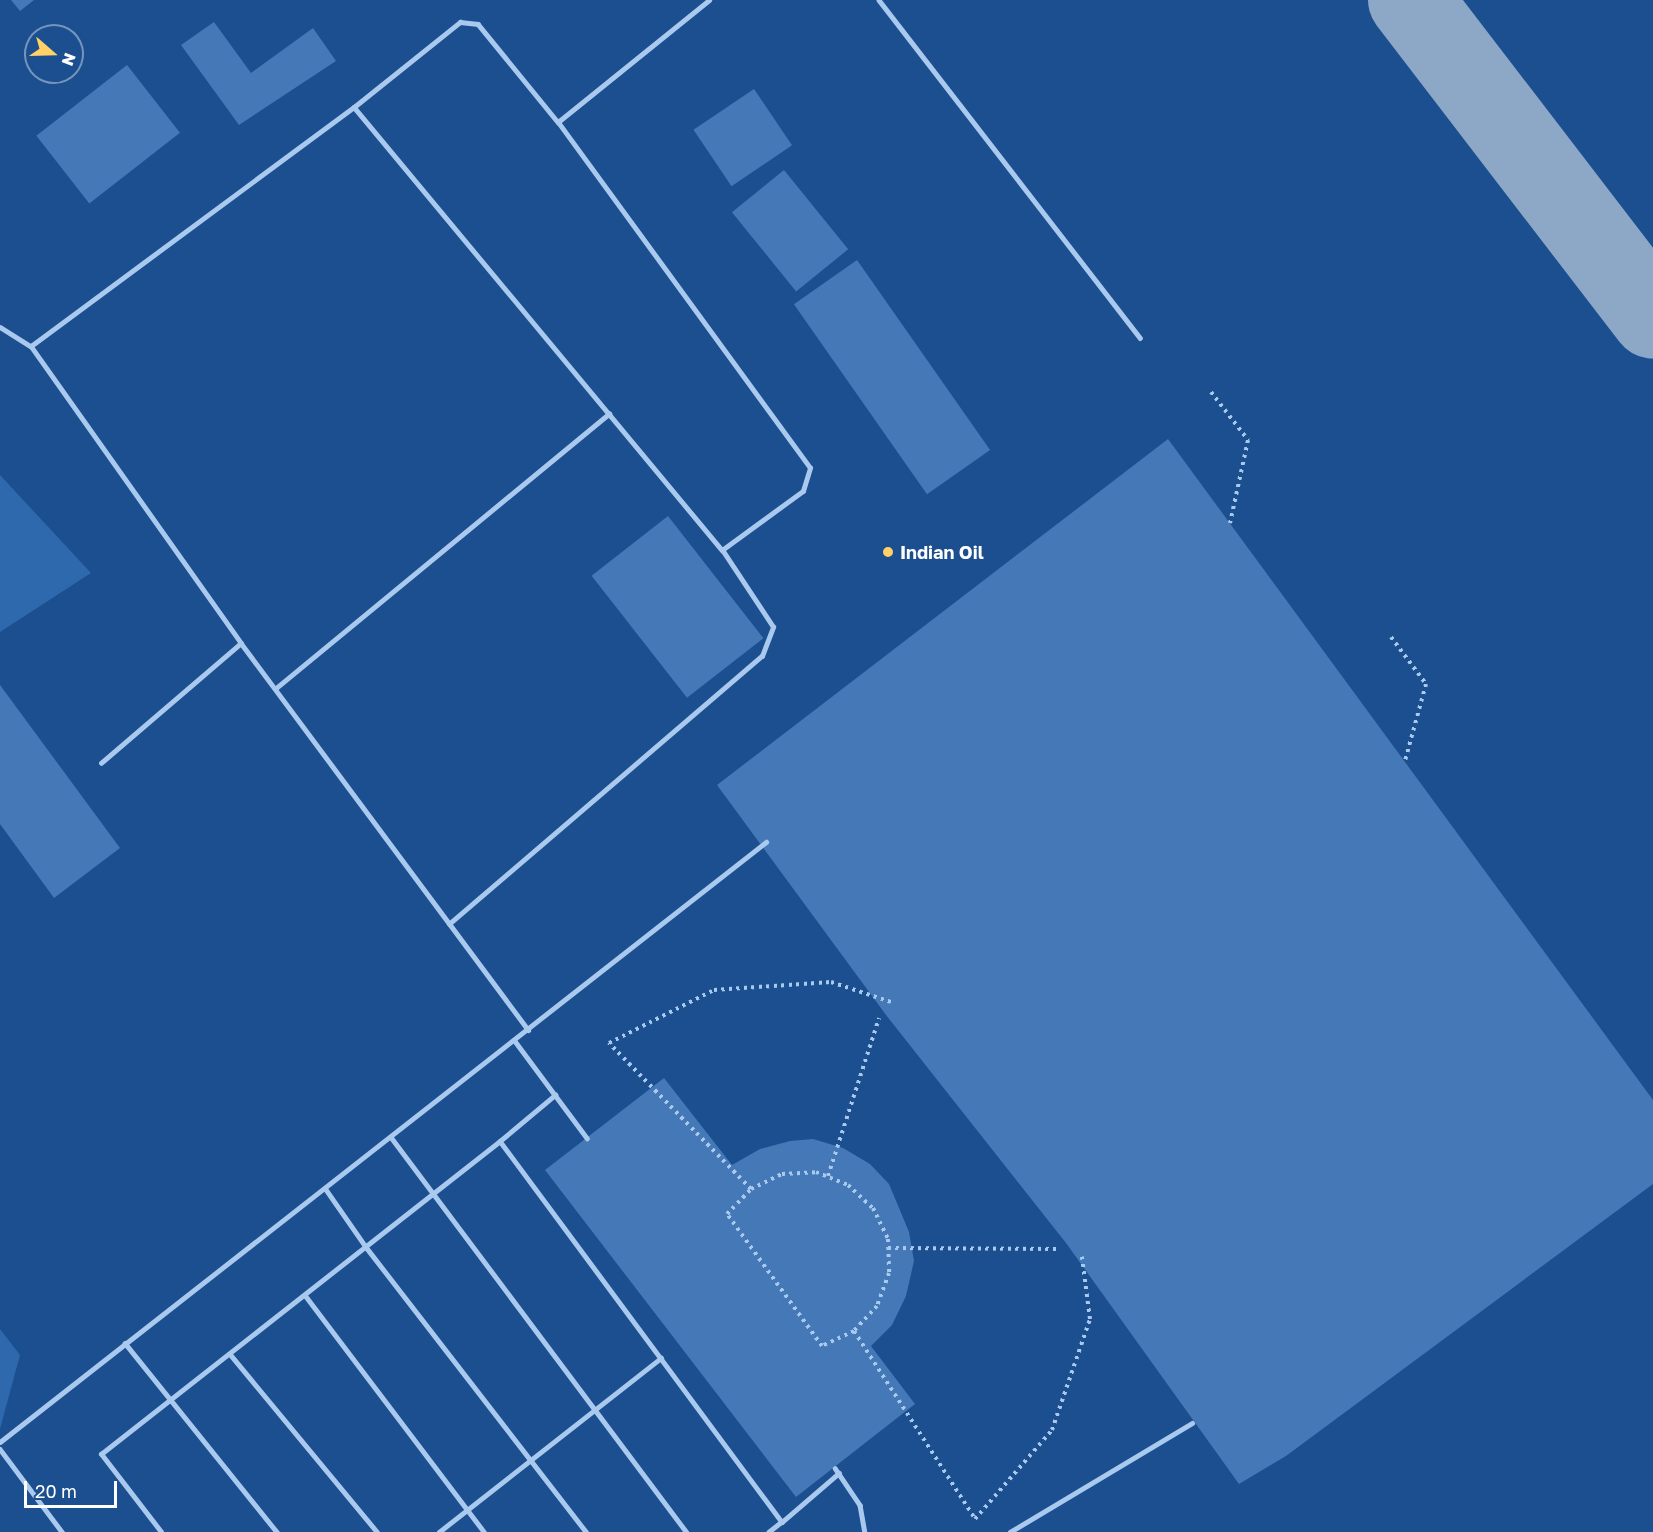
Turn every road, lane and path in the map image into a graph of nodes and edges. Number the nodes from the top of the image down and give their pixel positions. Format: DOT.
graph roads {
  1 [pos="709,0"];
  2 [pos="879,0"];
  3 [pos="354,107"];
  4 [pos="558,122"];
  5 [pos="0,327"];
  6 [pos="1140,338"];
  7 [pos="32,346"];
  8 [pos="1210,392"];
  9 [pos="609,414"];
  10 [pos="1230,523"];
  11 [pos="722,550"];
  12 [pos="1391,637"];
  13 [pos="241,643"];
  14 [pos="275,689"];
  15 [pos="1405,761"];
  16 [pos="101,763"];
  17 [pos="766,842"];
  18 [pos="449,924"];
  19 [pos="894,1003"];
  20 [pos="879,1018"];
  21 [pos="528,1030"];
  22 [pos="515,1041"];
  23 [pos="555,1095"];
  24 [pos="391,1137"];
  25 [pos="587,1138"];
  26 [pos="500,1141"];
  27 [pos="828,1176"];
  28 [pos="325,1188"];
  29 [pos="751,1189"];
  30 [pos="433,1194"];
  31 [pos="366,1247"];
  32 [pos="888,1248"];
  33 [pos="1058,1249"];
  34 [pos="1083,1257"];
  35 [pos="305,1294"];
  36 [pos="854,1331"];
  37 [pos="125,1343"];
  38 [pos="230,1354"];
  39 [pos="661,1358"];
  40 [pos="170,1401"];
  41 [pos="595,1410"];
  42 [pos="1192,1423"];
  43 [pos="0,1442"];
  44 [pos="0,1449"];
  45 [pos="531,1460"];
  46 [pos="835,1468"];
  47 [pos="839,1473"];
  48 [pos="467,1510"];
  49 [pos="782,1522"];
  50 [pos="62,1532"];
  51 [pos="161,1532"];
  52 [pos="277,1532"];
  53 [pos="376,1532"];
  54 [pos="439,1532"];
  55 [pos="484,1532"];
  56 [pos="586,1532"];
  57 [pos="686,1532"];
  58 [pos="769,1532"];
  59 [pos="865,1532"];
  60 [pos="1011,1532"];
  1 -- 4 [label="lane"];
  2 -- 6 [label="lane"];
  3 -- 4 [label="lane"];
  3 -- 7 [label="lane"];
  3 -- 9 [label="lane"];
  4 -- 11 [label="lane"];
  5 -- 7 [label="lane"];
  7 -- 13 [label="lane"];
  8 -- 10 [label="path"];
  9 -- 11 [label="lane"];
  9 -- 14 [label="lane"];
  11 -- 18 [label="lane"];
  12 -- 15 [label="path"];
  13 -- 14 [label="lane"];
  13 -- 16 [label="lane"];
  14 -- 18 [label="lane"];
  17 -- 21 [label="lane"];
  18 -- 21 [label="lane"];
  19 -- 29 [label="path"];
  20 -- 27 [label="path"];
  21 -- 22 [label="lane"];
  22 -- 23 [label="lane"];
  22 -- 24 [label="lane"];
  23 -- 25 [label="lane"];
  23 -- 26 [label="lane"];
  24 -- 28 [label="lane"];
  24 -- 30 [label="lane"];
  26 -- 30 [label="lane"];
  26 -- 39 [label="lane"];
  27 -- 29 [label="path"];
  27 -- 32 [label="path"];
  28 -- 31 [label="lane"];
  28 -- 37 [label="lane"];
  29 -- 36 [label="path"];
  30 -- 31 [label="lane"];
  30 -- 41 [label="lane"];
  31 -- 35 [label="lane"];
  31 -- 45 [label="lane"];
  32 -- 33 [label="path"];
  32 -- 36 [label="path"];
  34 -- 36 [label="path"];
  35 -- 38 [label="lane"];
  35 -- 48 [label="lane"];
  37 -- 40 [label="lane"];
  37 -- 43 [label="lane"];
  38 -- 40 [label="lane"];
  38 -- 53 [label="lane"];
  39 -- 41 [label="lane"];
  39 -- 49 [label="lane"];
  40 -- 51 [label="lane"];
  40 -- 52 [label="lane"];
  41 -- 45 [label="lane"];
  41 -- 57 [label="lane"];
  42 -- 60 [label="lane"];
  44 -- 50 [label="lane"];
  45 -- 48 [label="lane"];
  45 -- 56 [label="lane"];
  46 -- 47 [label="lane"];
  47 -- 49 [label="lane"];
  47 -- 59 [label="lane"];
  48 -- 54 [label="lane"];
  48 -- 55 [label="lane"];
  49 -- 58 [label="lane"];
}
